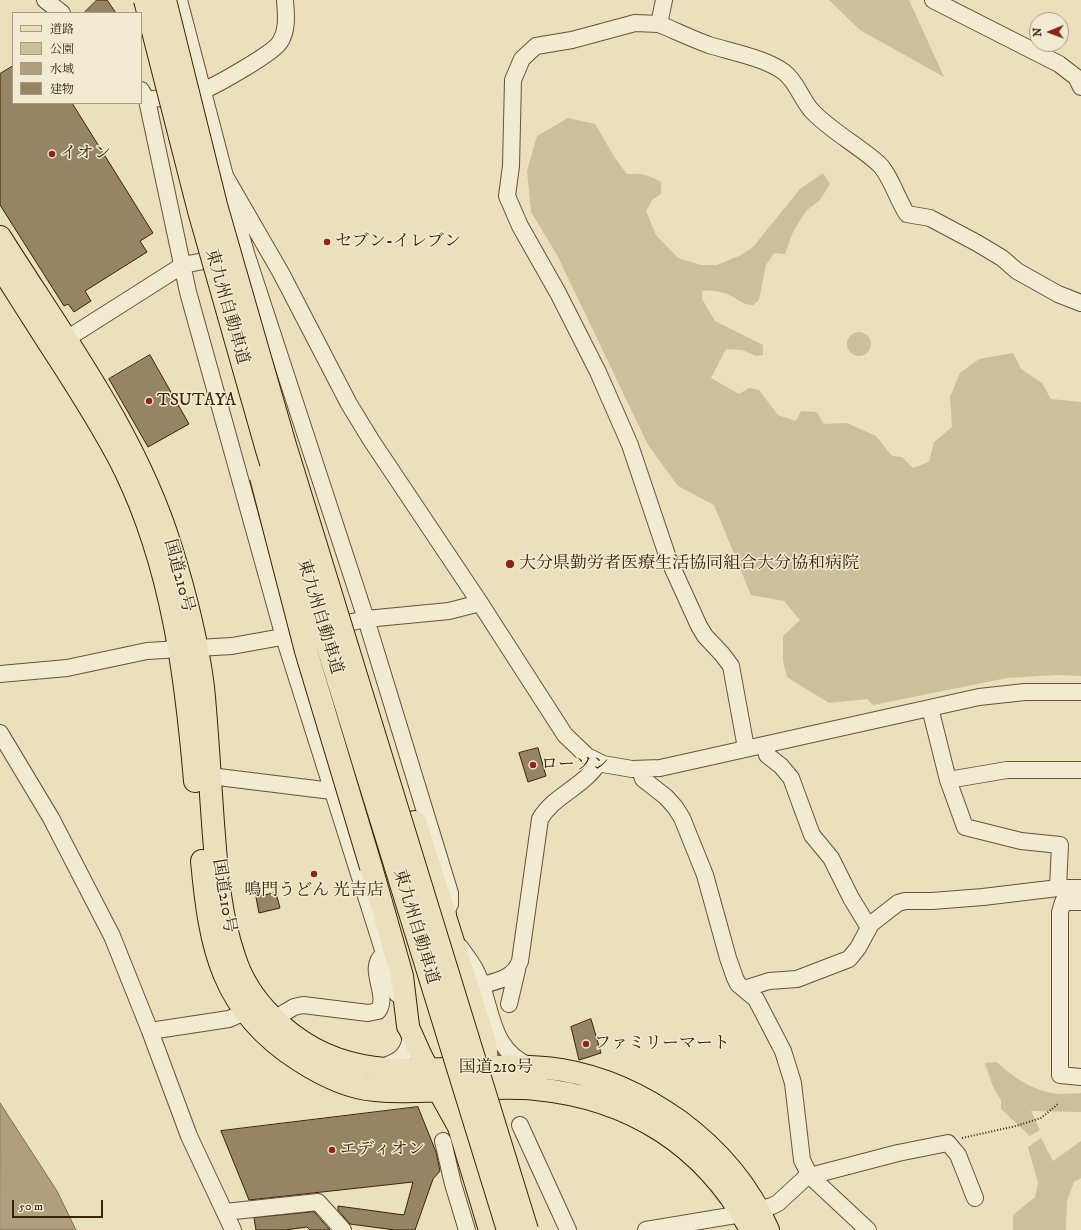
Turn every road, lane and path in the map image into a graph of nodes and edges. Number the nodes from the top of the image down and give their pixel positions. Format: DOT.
graph roads {
  1 [pos="45,0"];
  2 [pos="145,0"];
  3 [pos="165,0"];
  4 [pos="179,0"];
  5 [pos="285,0"];
  6 [pos="664,0"];
  7 [pos="940,2"];
  8 [pos="61,12"];
  9 [pos="659,24"];
  10 [pos="1079,79"];
  11 [pos="202,91"];
  12 [pos="144,95"];
  13 [pos="179,138"];
  14 [pos="225,176"];
  15 [pos="216,205"];
  16 [pos="0,237"];
  17 [pos="246,253"];
  18 [pos="183,265"];
  19 [pos="0,266"];
  20 [pos="281,273"];
  21 [pos="1081,303"];
  22 [pos="58,344"];
  23 [pos="480,603"];
  24 [pos="366,619"];
  25 [pos="284,637"];
  26 [pos="188,648"];
  27 [pos="0,674"];
  28 [pos="1081,692"];
  29 [pos="930,708"];
  30 [pos="0,733"];
  31 [pos="765,745"];
  32 [pos="746,748"];
  33 [pos="599,762"];
  34 [pos="640,769"];
  35 [pos="1081,770"];
  36 [pos="210,776"];
  37 [pos="948,780"];
  38 [pos="332,791"];
  39 [pos="1058,888"];
  40 [pos="1081,888"];
  41 [pos="1081,902"];
  42 [pos="445,915"];
  43 [pos="868,926"];
  44 [pos="454,938"];
  45 [pos="384,955"];
  46 [pos="517,970"];
  47 [pos="482,985"];
  48 [pos="744,989"];
  49 [pos="509,1004"];
  50 [pos="245,1012"];
  51 [pos="274,1019"];
  52 [pos="410,1030"];
  53 [pos="150,1031"];
  54 [pos="480,1067"];
  55 [pos="370,1068"];
  56 [pos="428,1070"];
  57 [pos="1081,1077"];
  58 [pos="535,1078"];
  59 [pos="485,1088"];
  60 [pos="446,1090"];
  61 [pos="1058,1104"];
  62 [pos="520,1125"];
  63 [pos="451,1134"];
  64 [pos="486,1143"];
  65 [pos="948,1143"];
  66 [pos="810,1176"];
  67 [pos="975,1198"];
  68 [pos="225,1212"];
  69 [pos="751,1218"];
  70 [pos="234,1230"];
  71 [pos="343,1230"];
  72 [pos="467,1230"];
  73 [pos="490,1230"];
  74 [pos="508,1230"];
  75 [pos="515,1230"];
  76 [pos="527,1230"];
  77 [pos="568,1230"];
  78 [pos="646,1230"];
  79 [pos="768,1230"];
  80 [pos="868,1230"];
  1 -- 8 [label="street"];
  2 -- 13 [label="highway, 東九州自動車道, bridge"];
  3 -- 15 [label="highway, 東九州自動車道, bridge"];
  4 -- 11 [label="street"];
  5 -- 11 [label="street"];
  6 -- 9 [label="street"];
  7 -- 10 [label="street"];
  9 -- 21 [label="street"];
  9 -- 32 [label="street"];
  11 -- 12 [label="street"];
  11 -- 14 [label="street"];
  12 -- 18 [label="street"];
  13 -- 52 [label="highway, bridge"];
  13 -- 74 [label="highway, 東九州自動車道, bridge"];
  14 -- 17 [label="street"];
  14 -- 20 [label="street"];
  15 -- 42 [label="highway, bridge"];
  15 -- 76 [label="highway, 東九州自動車道, bridge"];
  16 -- 22 [label="highway, 国道210号"];
  17 -- 18 [label="street"];
  17 -- 20 [label="street"];
  17 -- 24 [label="street"];
  18 -- 22 [label="street"];
  18 -- 25 [label="street"];
  19 -- 22 [label="highway, 国道210号"];
  20 -- 23 [label="street"];
  22 -- 26 [label="highway, 国道210号"];
  23 -- 24 [label="street"];
  23 -- 33 [label="street"];
  24 -- 25 [label="street"];
  24 -- 42 [label="street"];
  25 -- 26 [label="street"];
  25 -- 38 [label="street"];
  26 -- 27 [label="street"];
  26 -- 36 [label="highway, 国道210号"];
  26 -- 50 [label="highway, 国道210号"];
  28 -- 29 [label="street"];
  29 -- 31 [label="street"];
  29 -- 37 [label="street"];
  30 -- 53 [label="street"];
  31 -- 32 [label="street"];
  31 -- 43 [label="street"];
  32 -- 34 [label="street"];
  33 -- 34 [label="street"];
  33 -- 46 [label="street"];
  34 -- 48 [label="street"];
  35 -- 37 [label="street"];
  36 -- 38 [label="street"];
  36 -- 51 [label="highway, 国道210号"];
  37 -- 39 [label="street"];
  38 -- 45 [label="street"];
  39 -- 40 [label="street"];
  39 -- 43 [label="street"];
  41 -- 57 [label="street"];
  42 -- 44 [label="main road"];
  43 -- 48 [label="street"];
  44 -- 47 [label="street"];
  44 -- 54 [label="main road"];
  45 -- 51 [label="street"];
  45 -- 52 [label="street"];
  46 -- 47 [label="street"];
  46 -- 49 [label="street"];
  47 -- 58 [label="street"];
  48 -- 66 [label="street"];
  50 -- 53 [label="street"];
  50 -- 60 [label="highway, 国道210号"];
  51 -- 55 [label="highway, 国道210号"];
  52 -- 55 [label="street"];
  52 -- 56 [label="main road"];
  53 -- 68 [label="street"];
  54 -- 56 [label="highway, 国道210号"];
  54 -- 58 [label="highway, 国道210号"];
  54 -- 59 [label="main road"];
  54 -- 60 [label="highway"];
  55 -- 56 [label="highway, 国道210号"];
  56 -- 60 [label="main road"];
  58 -- 59 [label="highway, 国道210号"];
  58 -- 64 [label="highway"];
  58 -- 69 [label="highway, 国道210号"];
  59 -- 60 [label="highway, 国道210号"];
  59 -- 64 [label="highway"];
  60 -- 63 [label="highway"];
  61 -- 65 [label="path"];
  62 -- 77 [label="street"];
  63 -- 72 [label="street"];
  63 -- 73 [label="highway"];
  64 -- 75 [label="highway"];
  65 -- 66 [label="street"];
  65 -- 67 [label="street"];
  66 -- 69 [label="street"];
  66 -- 80 [label="street"];
  68 -- 70 [label="street"];
  68 -- 71 [label="street"];
  69 -- 78 [label="street"];
  69 -- 79 [label="highway, 国道210号"];
}
